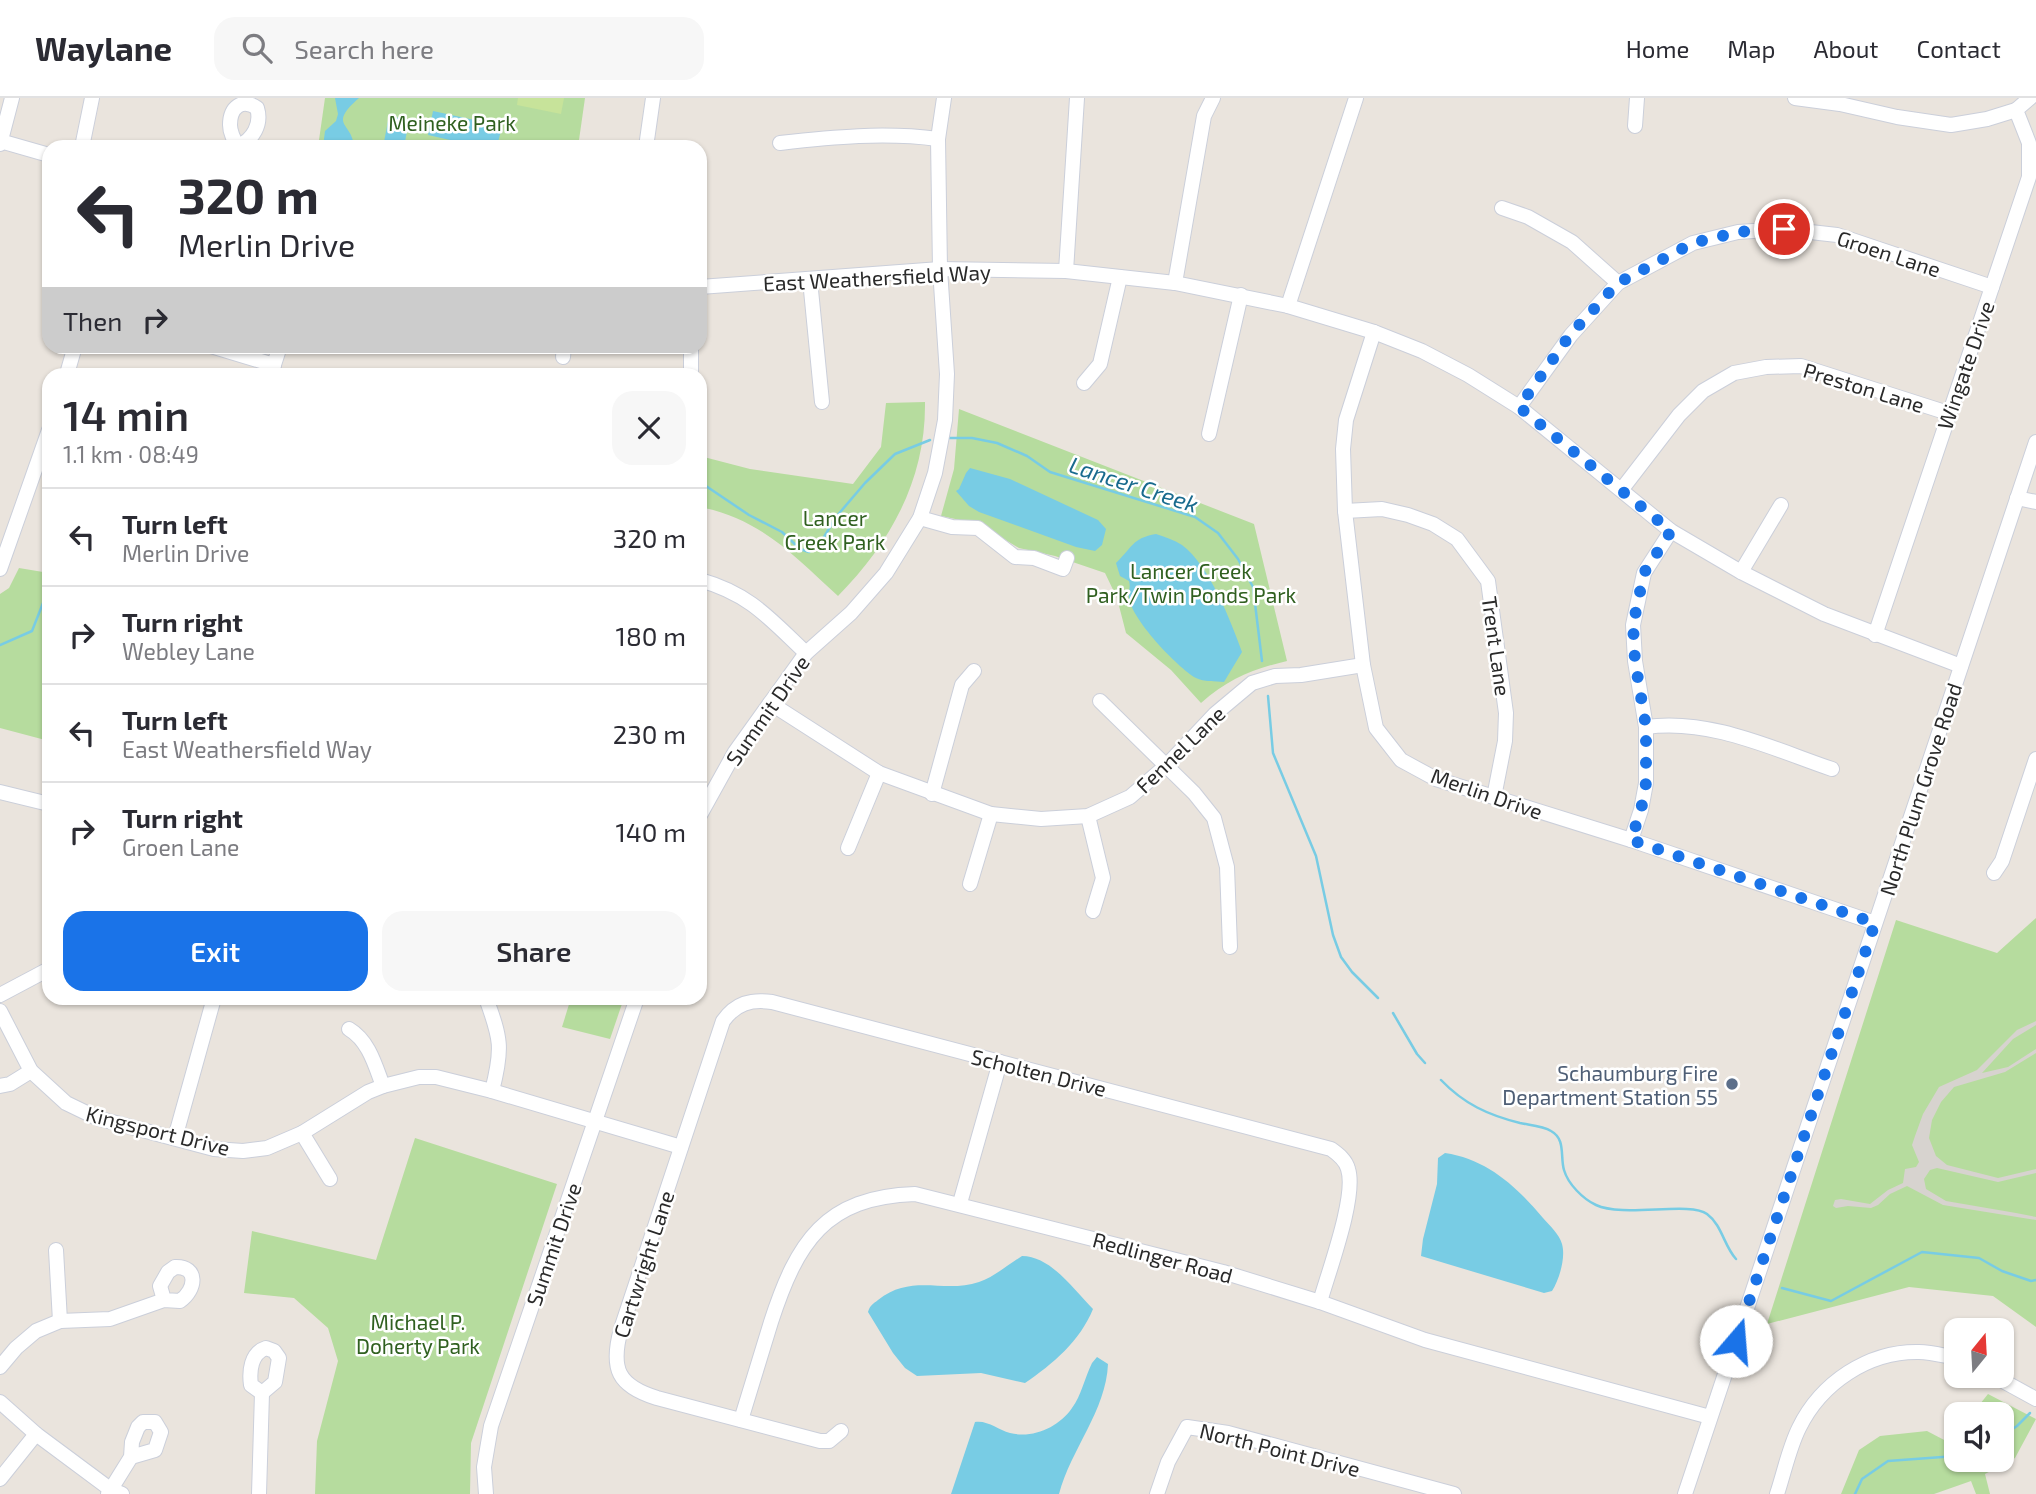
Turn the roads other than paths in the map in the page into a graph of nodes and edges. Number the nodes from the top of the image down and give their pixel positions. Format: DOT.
graph roads {
  1 [pos="12,98"];
  2 [pos="92,98"];
  3 [pos="653,98"];
  4 [pos="944,98"];
  5 [pos="1077,98"];
  6 [pos="1213,98"];
  7 [pos="1356,98"];
  8 [pos="1637,98"];
  9 [pos="1795,98"];
  10 [pos="2030,98"];
  11 [pos="2016,110"];
  12 [pos="1635,126"];
  13 [pos="938,139"];
  14 [pos="83,140"];
  15 [pos="647,140"];
  16 [pos="0,142"];
  17 [pos="780,143"];
  18 [pos="42,153"];
  19 [pos="1502,208"];
  20 [pos="940,269"];
  21 [pos="1066,271"];
  22 [pos="1120,277"];
  23 [pos="810,280"];
  24 [pos="1175,283"];
  25 [pos="1618,283"];
  26 [pos="1992,286"];
  27 [pos="707,287"];
  28 [pos="1241,295"];
  29 [pos="1288,306"];
  30 [pos="1374,332"];
  31 [pos="231,354"];
  32 [pos="267,368"];
  33 [pos="1084,383"];
  34 [pos="822,402"];
  35 [pos="1519,407"];
  36 [pos="1948,413"];
  37 [pos="1209,434"];
  38 [pos="2036,442"];
  39 [pos="42,455"];
  40 [pos="1622,489"];
  41 [pos="2017,498"];
  42 [pos="2036,502"];
  43 [pos="1780,505"];
  44 [pos="1345,511"];
  45 [pos="920,518"];
  46 [pos="1671,531"];
  47 [pos="1067,558"];
  48 [pos="0,569"];
  49 [pos="1741,572"];
  50 [pos="707,582"];
  51 [pos="1875,635"];
  52 [pos="806,653"];
  53 [pos="1363,665"];
  54 [pos="1961,666"];
  55 [pos="974,671"];
  56 [pos="1100,701"];
  57 [pos="770,703"];
  58 [pos="1646,727"];
  59 [pos="2036,760"];
  60 [pos="1167,765"];
  61 [pos="1832,769"];
  62 [pos="879,773"];
  63 [pos="0,792"];
  64 [pos="932,794"];
  65 [pos="1494,797"];
  66 [pos="42,802"];
  67 [pos="707,802"];
  68 [pos="991,814"];
  69 [pos="1088,816"];
  70 [pos="1631,840"];
  71 [pos="848,848"];
  72 [pos="1994,873"];
  73 [pos="970,884"];
  74 [pos="1093,911"];
  75 [pos="1875,923"];
  76 [pos="1230,947"];
  77 [pos="42,974"];
  78 [pos="0,995"];
  79 [pos="212,1005"];
  80 [pos="488,1005"];
  81 [pos="635,1005"];
  82 [pos="0,1011"];
  83 [pos="349,1029"];
  84 [pos="1000,1062"];
  85 [pos="31,1071"];
  86 [pos="0,1086"];
  87 [pos="383,1086"];
  88 [pos="492,1091"];
  89 [pos="594,1121"];
  90 [pos="302,1133"];
  91 [pos="175,1138"];
  92 [pos="681,1147"];
  93 [pos="330,1178"];
  94 [pos="960,1203"];
  95 [pos="56,1250"];
  96 [pos="164,1300"];
  97 [pos="1320,1302"];
  98 [pos="60,1321"];
  99 [pos="1944,1356"];
  100 [pos="0,1367"];
  101 [pos="2014,1387"];
  102 [pos="262,1393"];
  103 [pos="2036,1399"];
  104 [pos="0,1402"];
  105 [pos="1710,1416"];
  106 [pos="741,1420"];
  107 [pos="841,1431"];
  108 [pos="36,1434"];
  109 [pos="131,1457"];
  110 [pos="0,1479"];
  111 [pos="113,1492"];
  112 [pos="259,1494"];
  113 [pos="485,1494"];
  114 [pos="1157,1494"];
  115 [pos="1454,1494"];
  116 [pos="1685,1494"];
  117 [pos="1777,1494"];
  1 -- 16 [label="street"];
  2 -- 14 [label="street"];
  3 -- 15 [label="street"];
  4 -- 13 [label="street, Summit Drive"];
  5 -- 21 [label="street"];
  6 -- 24 [label="street"];
  7 -- 29 [label="street"];
  8 -- 12 [label="street"];
  9 -- 11 [label="street"];
  10 -- 11 [label="street"];
  11 -- 26 [label="street, Wingate Drive"];
  13 -- 17 [label="street"];
  13 -- 20 [label="street, Summit Drive"];
  16 -- 18 [label="street"];
  19 -- 25 [label="street"];
  20 -- 21 [label="street, East Weathersfield Way"];
  20 -- 23 [label="street, East Weathersfield Way"];
  20 -- 45 [label="street, Summit Drive"];
  21 -- 22 [label="street, East Weathersfield Way"];
  22 -- 24 [label="street, East Weathersfield Way"];
  22 -- 33 [label="street"];
  23 -- 27 [label="street, East Weathersfield Way"];
  23 -- 34 [label="street"];
  24 -- 28 [label="street, East Weathersfield Way"];
  25 -- 26 [label="street, Groen Lane"];
  25 -- 35 [label="street, Groen Lane"];
  26 -- 36 [label="street, Wingate Drive"];
  28 -- 29 [label="street, East Weathersfield Way"];
  28 -- 37 [label="street"];
  29 -- 30 [label="street, East Weathersfield Way"];
  30 -- 35 [label="street, East Weathersfield Way"];
  30 -- 44 [label="street, Merlin Drive"];
  31 -- 32 [label="street"];
  35 -- 40 [label="street, East Weathersfield Way"];
  36 -- 40 [label="street, Preston Lane"];
  36 -- 51 [label="street, Wingate Drive"];
  38 -- 41 [label="street, North Plum Grove Road"];
  39 -- 48 [label="street"];
  40 -- 46 [label="street, East Weathersfield Way"];
  41 -- 42 [label="street"];
  41 -- 54 [label="street, North Plum Grove Road"];
  43 -- 49 [label="street"];
  44 -- 53 [label="street, Merlin Drive"];
  44 -- 65 [label="street, Trent Lane"];
  45 -- 47 [label="street"];
  45 -- 52 [label="street, Summit Drive"];
  46 -- 49 [label="street, East Weathersfield Way"];
  46 -- 58 [label="street"];
  49 -- 51 [label="street, East Weathersfield Way"];
  50 -- 52 [label="street"];
  51 -- 54 [label="street, East Weathersfield Way"];
  52 -- 57 [label="street, Summit Drive"];
  53 -- 60 [label="street, Fennel Lane"];
  53 -- 65 [label="street, Merlin Drive"];
  54 -- 75 [label="street, North Plum Grove Road"];
  55 -- 64 [label="street"];
  56 -- 60 [label="street"];
  57 -- 62 [label="street, Fennel Lane"];
  57 -- 67 [label="street, Summit Drive"];
  58 -- 61 [label="street"];
  58 -- 70 [label="street"];
  59 -- 72 [label="street"];
  60 -- 69 [label="street, Fennel Lane"];
  60 -- 76 [label="street"];
  62 -- 64 [label="street, Fennel Lane"];
  62 -- 71 [label="street"];
  63 -- 66 [label="street"];
  64 -- 68 [label="street, Fennel Lane"];
  65 -- 70 [label="street, Merlin Drive"];
  68 -- 69 [label="street, Fennel Lane"];
  68 -- 73 [label="street"];
  69 -- 74 [label="street"];
  70 -- 75 [label="street, Merlin Drive"];
  75 -- 105 [label="street, North Plum Grove Road"];
  77 -- 78 [label="street"];
  79 -- 91 [label="street"];
  80 -- 88 [label="street"];
  81 -- 89 [label="street, Summit Drive"];
  82 -- 85 [label="street, Kingsport Drive"];
  83 -- 87 [label="street"];
  84 -- 92 [label="street, Scholten Drive"];
  84 -- 94 [label="street"];
  84 -- 97 [label="street, Scholten Drive"];
  85 -- 86 [label="street"];
  85 -- 91 [label="street, Kingsport Drive"];
  87 -- 88 [label="street, Kingsport Drive"];
  87 -- 90 [label="street, Kingsport Drive"];
  88 -- 89 [label="street, Kingsport Drive"];
  89 -- 92 [label="street, Kingsport Drive"];
  89 -- 113 [label="street, Summit Drive"];
  90 -- 91 [label="street, Kingsport Drive"];
  90 -- 93 [label="street"];
  92 -- 106 [label="street, Cartwright Lane"];
  94 -- 97 [label="street, Redlinger Road"];
  94 -- 106 [label="street, Redlinger Road"];
  95 -- 98 [label="street"];
  96 -- 98 [label="street"];
  97 -- 105 [label="street, Redlinger Road"];
  98 -- 100 [label="street"];
  99 -- 117 [label="street"];
  101 -- 103 [label="street"];
  102 -- 112 [label="street"];
  104 -- 108 [label="street"];
  105 -- 116 [label="street, North Plum Grove Road"];
  106 -- 107 [label="street, Cartwright Lane"];
  108 -- 110 [label="street"];
  108 -- 111 [label="street"];
  109 -- 111 [label="street"];
  114 -- 115 [label="street, North Point Drive"];
}
